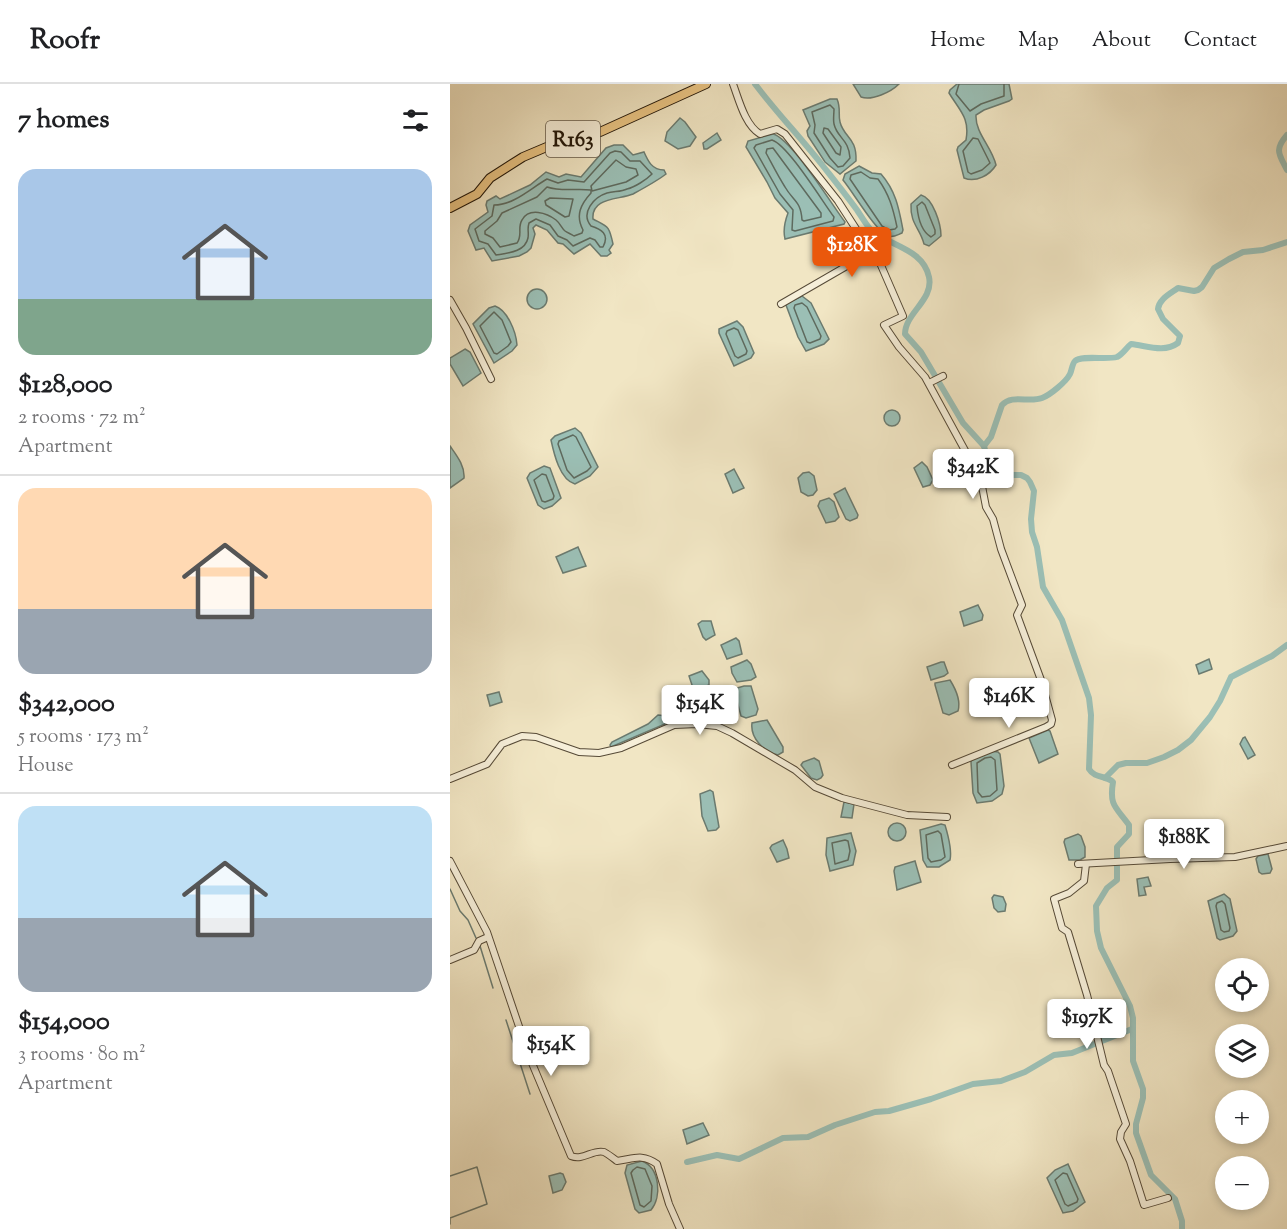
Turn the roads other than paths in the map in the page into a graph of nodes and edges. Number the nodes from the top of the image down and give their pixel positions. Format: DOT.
graph roads {
  1 [pos="706,84"];
  2 [pos="733,84"];
  3 [pos="450,208"];
  4 [pos="871,252"];
  5 [pos="450,300"];
  6 [pos="781,304"];
  7 [pos="943,376"];
  8 [pos="491,379"];
  9 [pos="929,382"];
  10 [pos="952,765"];
  11 [pos="450,779"];
  12 [pos="948,817"];
  13 [pos="1287,846"];
  14 [pos="450,861"];
  15 [pos="1078,864"];
  16 [pos="1086,864"];
  17 [pos="488,937"];
  18 [pos="450,960"];
  19 [pos="1168,1198"];
  20 [pos="680,1229"];
  1 -- 3 [label="main road, R163"];
  2 -- 4 [label="street"];
  4 -- 6 [label="street"];
  4 -- 9 [label="street"];
  5 -- 8 [label="street"];
  7 -- 9 [label="street"];
  9 -- 10 [label="street"];
  11 -- 12 [label="street"];
  13 -- 16 [label="street"];
  14 -- 17 [label="street"];
  15 -- 16 [label="street"];
  16 -- 19 [label="street"];
  17 -- 18 [label="street"];
  17 -- 20 [label="street"];
}
